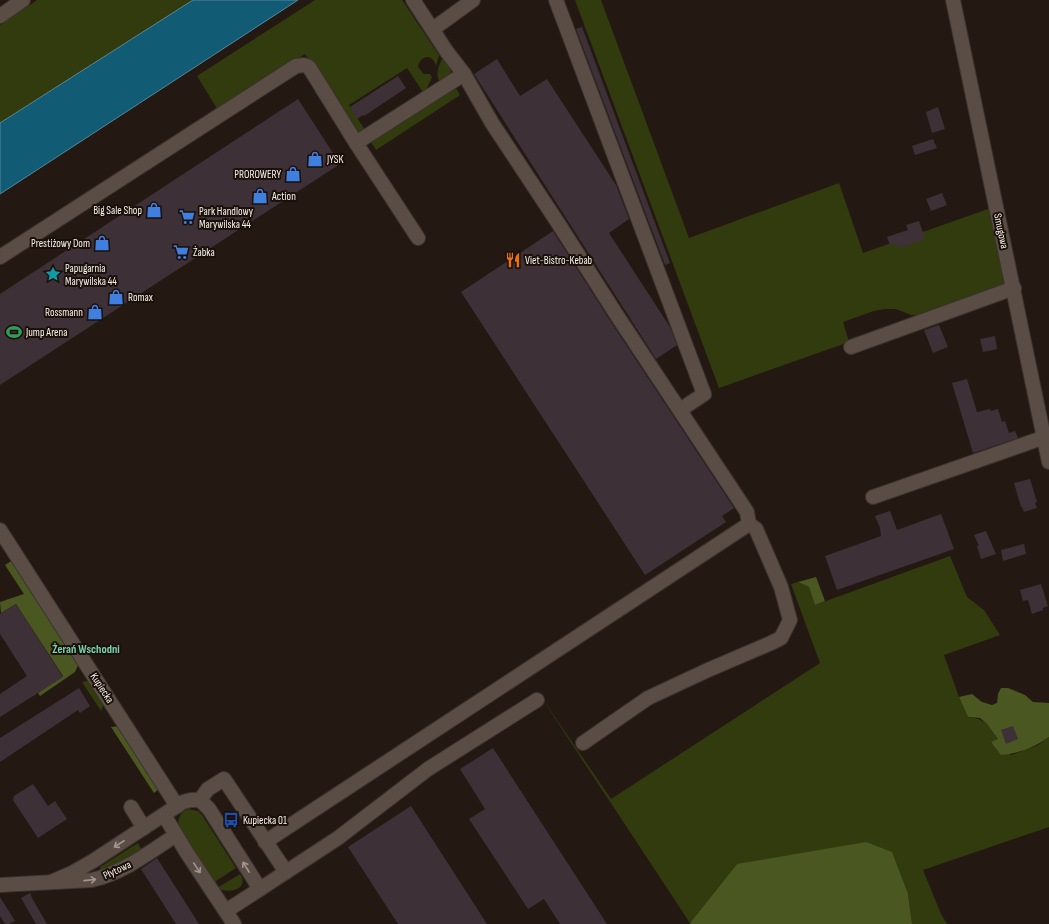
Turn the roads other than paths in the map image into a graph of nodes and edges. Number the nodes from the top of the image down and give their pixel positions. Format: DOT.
graph roads {
  1 [pos="23,0"];
  2 [pos="413,0"];
  3 [pos="473,0"];
  4 [pos="556,0"];
  5 [pos="953,0"];
  6 [pos="0,16"];
  7 [pos="433,29"];
  8 [pos="464,74"];
  9 [pos="356,143"];
  10 [pos="418,238"];
  11 [pos="0,257"];
  12 [pos="1014,288"];
  13 [pos="851,347"];
  14 [pos="680,410"];
  15 [pos="1044,437"];
  16 [pos="1049,462"];
  17 [pos="873,497"];
  18 [pos="750,524"];
  19 [pos="0,530"];
  20 [pos="537,700"];
  21 [pos="583,743"];
  22 [pos="200,800"];
  23 [pos="177,806"];
  24 [pos="131,807"];
  25 [pos="164,815"];
  26 [pos="143,828"];
  27 [pos="176,835"];
  28 [pos="265,842"];
  29 [pos="155,849"];
  30 [pos="286,872"];
  31 [pos="51,882"];
  32 [pos="0,884"];
  33 [pos="260,889"];
  34 [pos="226,911"];
  35 [pos="234,924"];
  1 -- 6 [label="street"];
  2 -- 7 [label="street"];
  3 -- 7 [label="street"];
  4 -- 14 [label="street"];
  5 -- 12 [label="street, Smugowa"];
  7 -- 8 [label="street"];
  8 -- 9 [label="street"];
  8 -- 14 [label="street"];
  9 -- 10 [label="street"];
  9 -- 11 [label="street"];
  12 -- 13 [label="street"];
  12 -- 15 [label="street, Smugowa"];
  14 -- 18 [label="street"];
  15 -- 16 [label="street, Smugowa"];
  15 -- 17 [label="street"];
  18 -- 21 [label="street"];
  18 -- 28 [label="street"];
  19 -- 23 [label="street, Kupiecka"];
  20 -- 30 [label="street"];
  22 -- 23 [label="street"];
  22 -- 28 [label="street"];
  33 -- 22 [label="street, one-way"];
  23 -- 25 [label="street"];
  24 -- 26 [label="street"];
  25 -- 26 [label="street, Płytowa"];
  25 -- 27 [label="street"];
  26 -- 29 [label="street"];
  26 -- 31 [label="street, Płytowa, one-way"];
  27 -- 29 [label="street, Płytowa"];
  27 -- 34 [label="street, one-way"];
  28 -- 30 [label="street"];
  31 -- 29 [label="street, Płytowa, one-way"];
  30 -- 33 [label="street"];
  31 -- 32 [label="street, Płytowa"];
  33 -- 34 [label="street"];
  34 -- 35 [label="street"];
}
